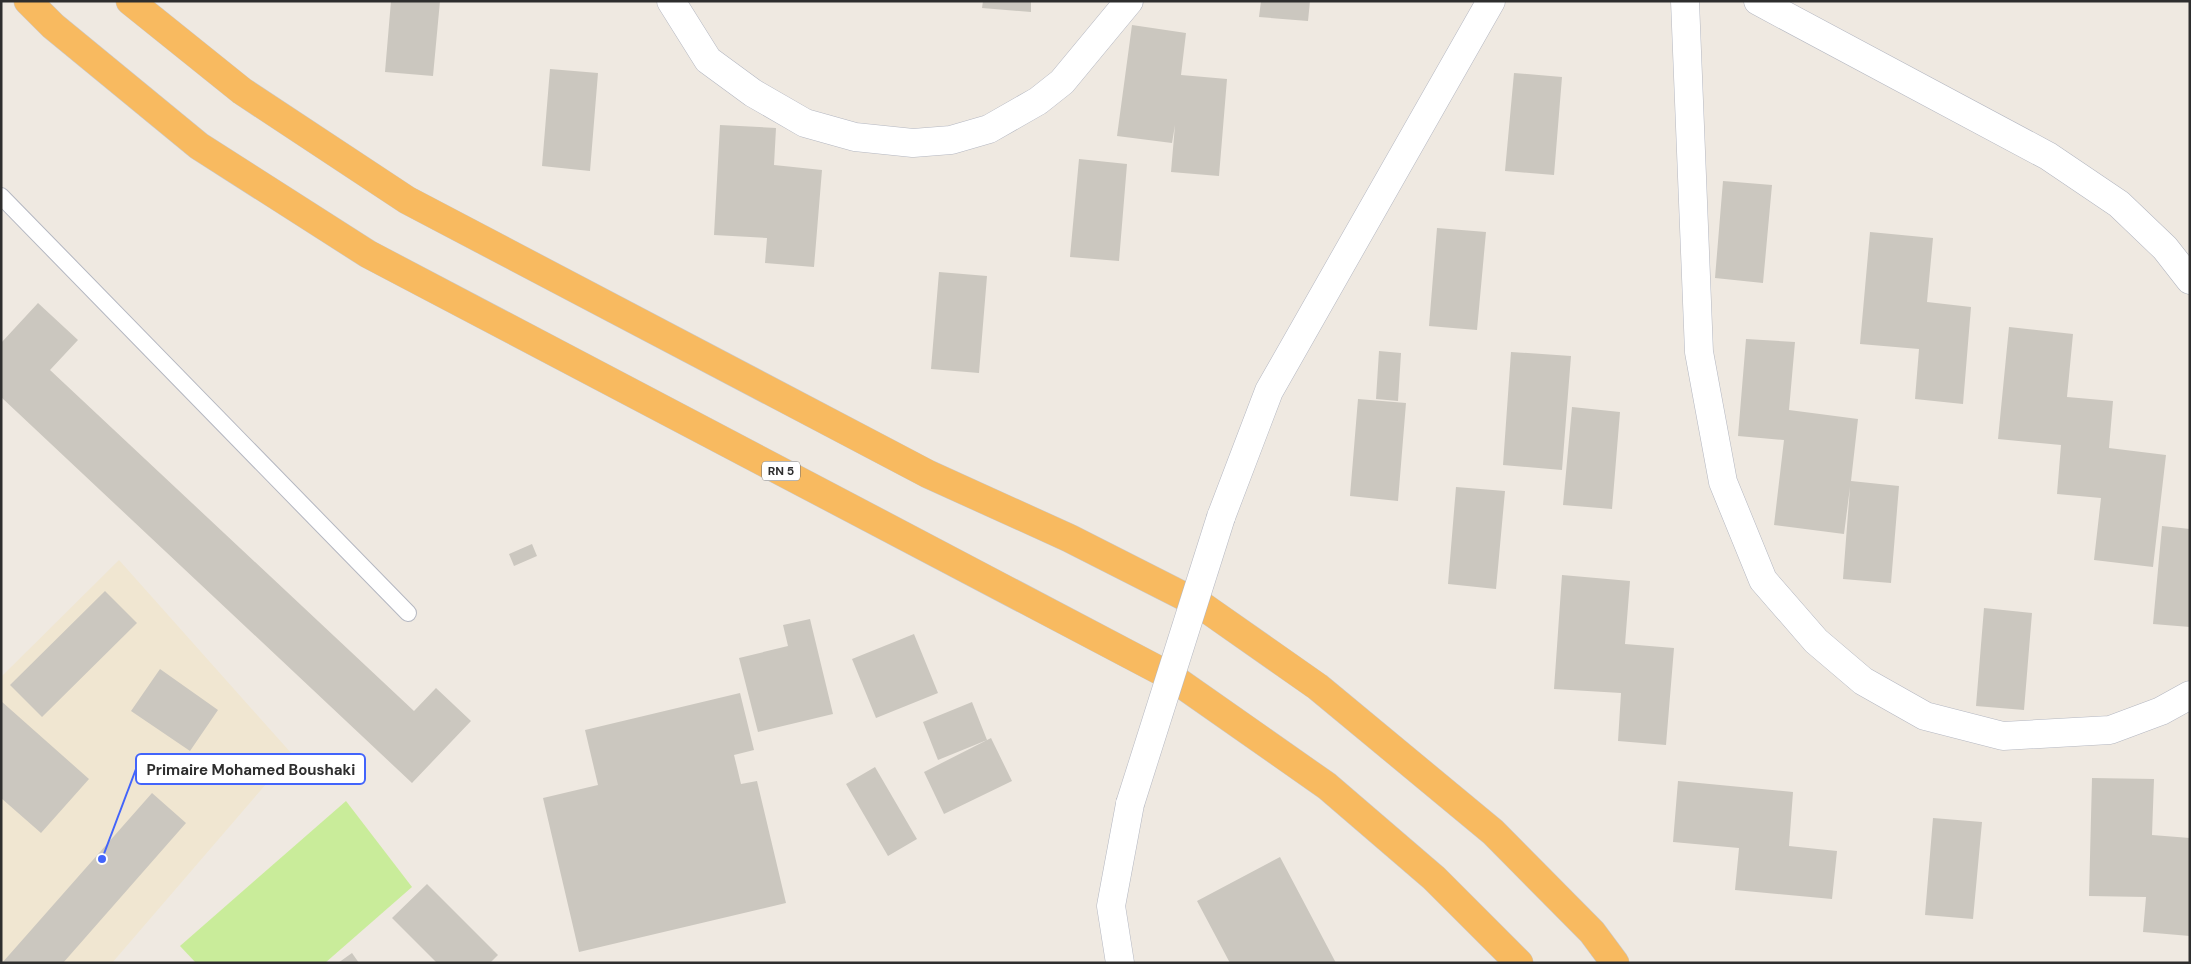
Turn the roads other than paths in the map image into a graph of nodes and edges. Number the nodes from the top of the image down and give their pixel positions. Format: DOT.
graph roads {
  1 [pos="28,1"];
  2 [pos="130,1"];
  3 [pos="671,1"];
  4 [pos="1129,1"];
  5 [pos="1491,1"];
  6 [pos="1685,1"];
  7 [pos="1758,1"];
  8 [pos="1,196"];
  9 [pos="2190,280"];
  10 [pos="408,613"];
  11 [pos="2190,695"];
  12 [pos="1120,963"];
  13 [pos="1519,963"];
  14 [pos="1615,963"];
  1 -- 13 [label="highway, RN 5"];
  2 -- 14 [label="highway"];
  3 -- 4 [label="street"];
  5 -- 12 [label="street, bridge"];
  6 -- 11 [label="street"];
  7 -- 9 [label="street"];
  8 -- 10 [label="lane"];
}
